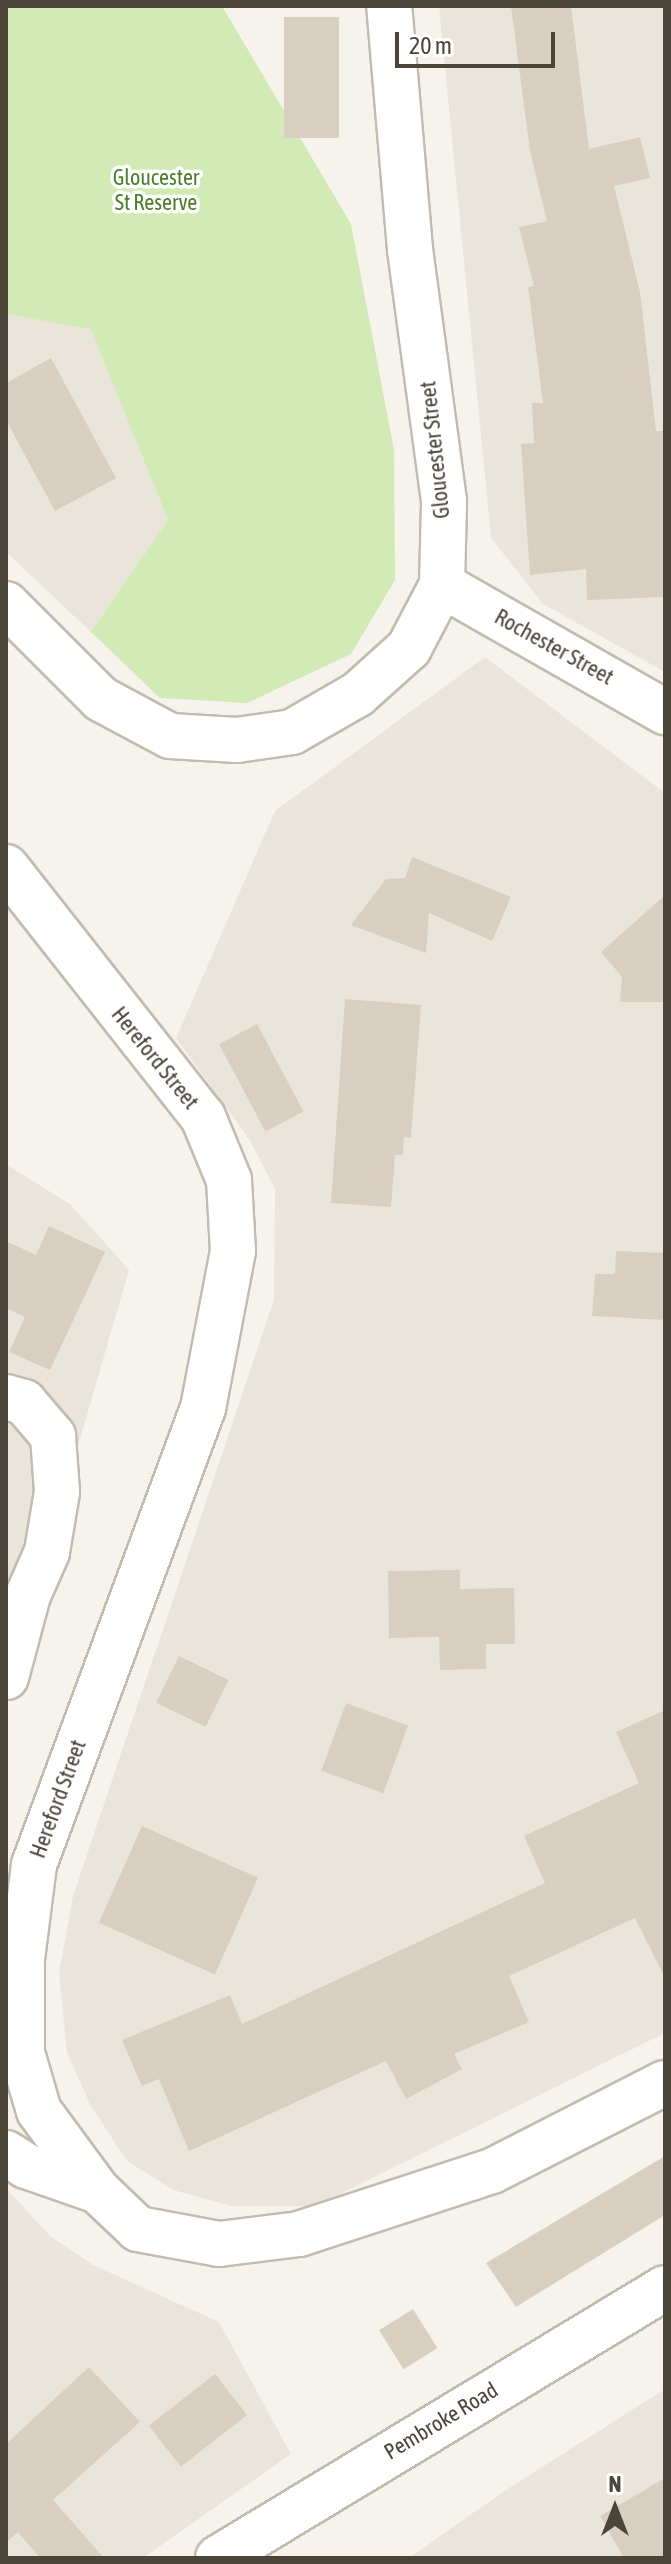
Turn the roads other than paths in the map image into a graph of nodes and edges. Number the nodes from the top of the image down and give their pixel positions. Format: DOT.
graph roads {
  1 [pos="389,6"];
  2 [pos="442,585"];
  3 [pos="6,604"];
  4 [pos="665,712"];
  5 [pos="6,867"];
  6 [pos="6,1397"];
  7 [pos="6,1677"];
  8 [pos="665,2083"];
  9 [pos="6,2153"];
  10 [pos="98,2191"];
  11 [pos="665,2288"];
  12 [pos="218,2558"];
  1 -- 2 [label="street, Gloucester Street"];
  2 -- 3 [label="street, Gloucester Street"];
  2 -- 4 [label="street, Rochester Street"];
  5 -- 10 [label="street, Hereford Street"];
  6 -- 7 [label="street"];
  8 -- 10 [label="street, Hereford Street"];
  9 -- 10 [label="street"];
  11 -- 12 [label="street, Pembroke Road"];
}
